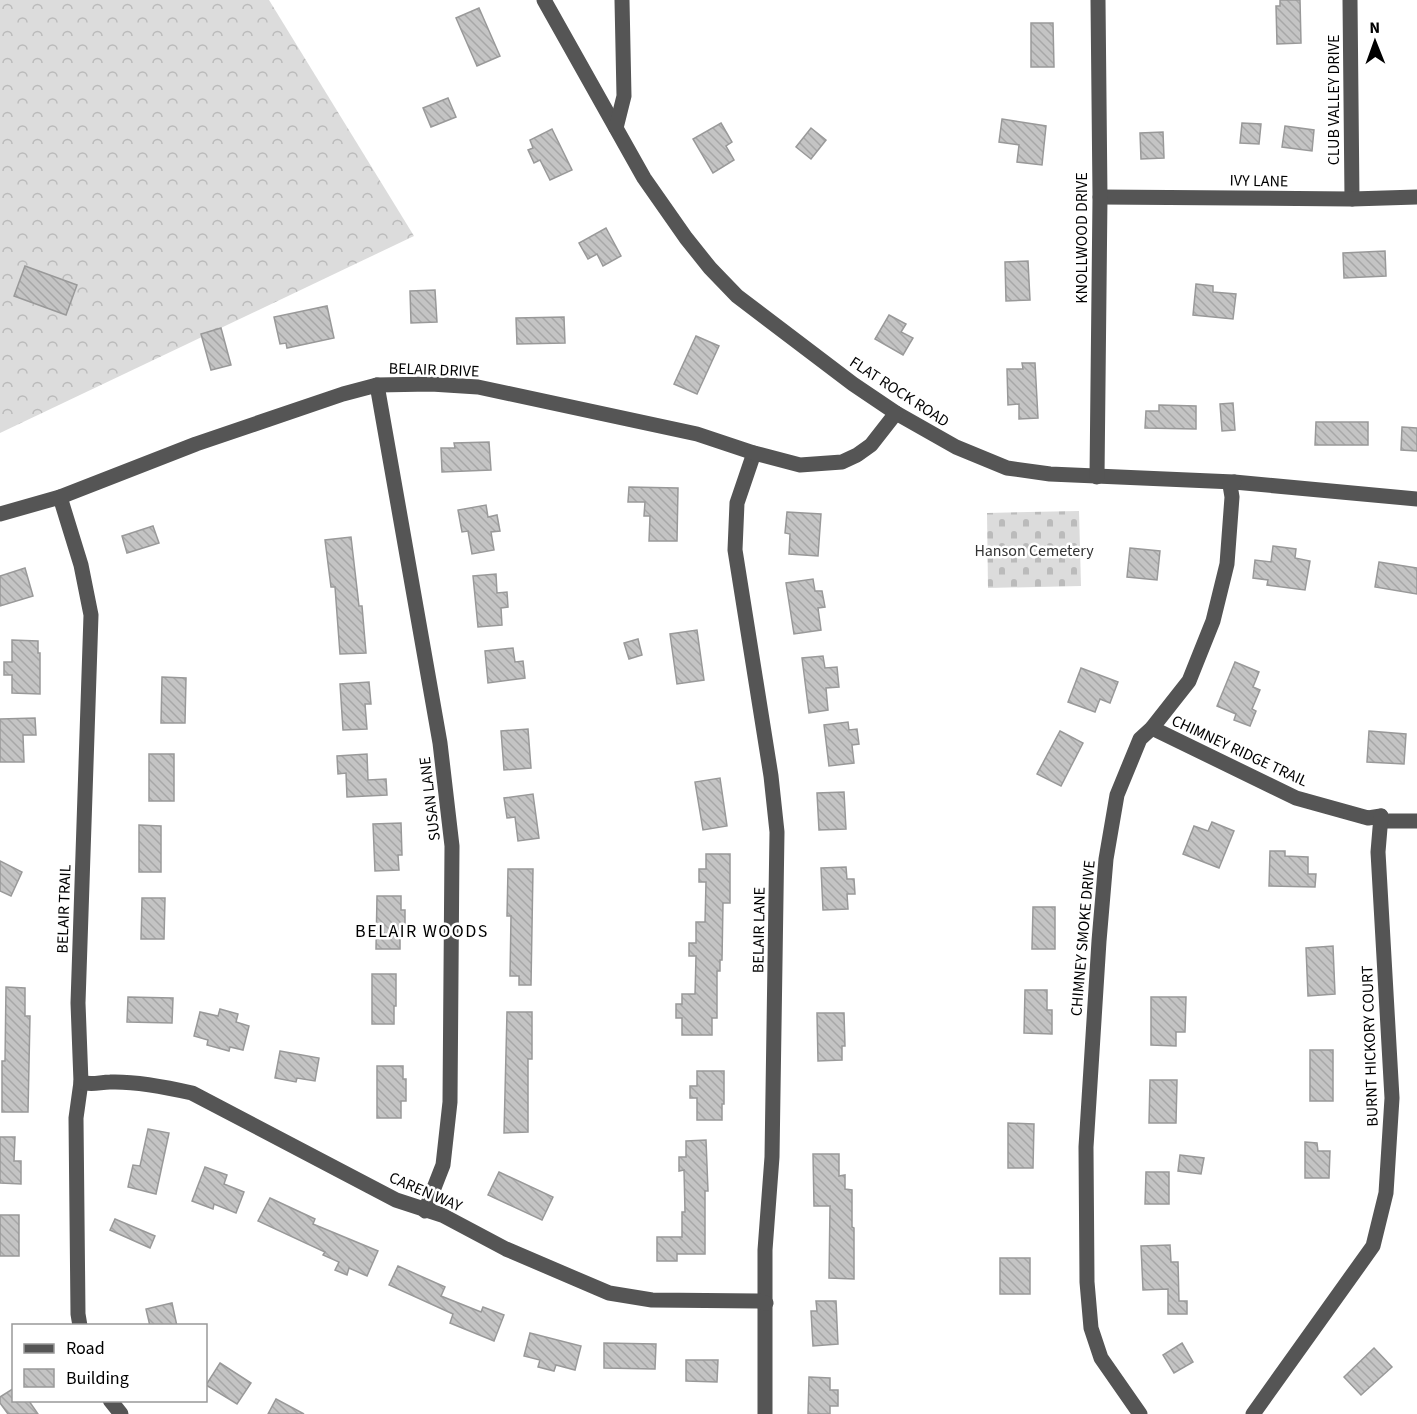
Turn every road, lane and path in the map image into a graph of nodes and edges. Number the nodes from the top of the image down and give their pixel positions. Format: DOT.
graph roads {
  1 [pos="544,0"];
  2 [pos="622,0"];
  3 [pos="1098,0"];
  4 [pos="1350,0"];
  5 [pos="616,128"];
  6 [pos="1100,196"];
  7 [pos="1417,197"];
  8 [pos="1352,199"];
  9 [pos="377,385"];
  10 [pos="896,413"];
  11 [pos="754,453"];
  12 [pos="1096,477"];
  13 [pos="1234,482"];
  14 [pos="60,497"];
  15 [pos="1417,499"];
  16 [pos="0,514"];
  17 [pos="1152,728"];
  18 [pos="1381,816"];
  19 [pos="1417,821"];
  20 [pos="81,1082"];
  21 [pos="425,1211"];
  22 [pos="766,1303"];
  23 [pos="80,1324"];
  24 [pos="111,1402"];
  25 [pos="121,1414"];
  26 [pos="765,1414"];
  27 [pos="1140,1414"];
  28 [pos="1253,1414"];
  1 -- 5 [label="street, FLAT ROCK ROAD"];
  2 -- 5 [label="street"];
  3 -- 6 [label="street, KNOLLWOOD DRIVE"];
  4 -- 8 [label="street, CLUB VALLEY DRIVE"];
  5 -- 10 [label="street, FLAT ROCK ROAD"];
  6 -- 8 [label="street, IVY LANE"];
  6 -- 12 [label="street, KNOLLWOOD DRIVE"];
  7 -- 8 [label="street, IVY LANE"];
  9 -- 11 [label="street, BELAIR DRIVE"];
  9 -- 14 [label="street, BELAIR DRIVE"];
  9 -- 21 [label="street, SUSAN LANE"];
  10 -- 11 [label="street, BELAIR DRIVE"];
  10 -- 12 [label="street, FLAT ROCK ROAD"];
  11 -- 22 [label="street, BELAIR LANE"];
  12 -- 13 [label="street, FLAT ROCK ROAD"];
  13 -- 15 [label="street, FLAT ROCK ROAD"];
  13 -- 17 [label="street, CHIMNEY SMOKE DRIVE"];
  14 -- 16 [label="street, BELAIR DRIVE"];
  14 -- 20 [label="street, BELAIR TRAIL"];
  17 -- 18 [label="street, CHIMNEY RIDGE TRAIL"];
  17 -- 27 [label="street, CHIMNEY SMOKE DRIVE"];
  18 -- 19 [label="street, CHIMNEY RIDGE TRAIL"];
  18 -- 28 [label="street, BURNT HICKORY COURT"];
  20 -- 21 [label="street, CAREN WAY"];
  20 -- 23 [label="street, BELAIR TRAIL"];
  21 -- 22 [label="street, CAREN WAY"];
  22 -- 26 [label="street, BELAIR LANE"];
  24 -- 25 [label="street"];
}
